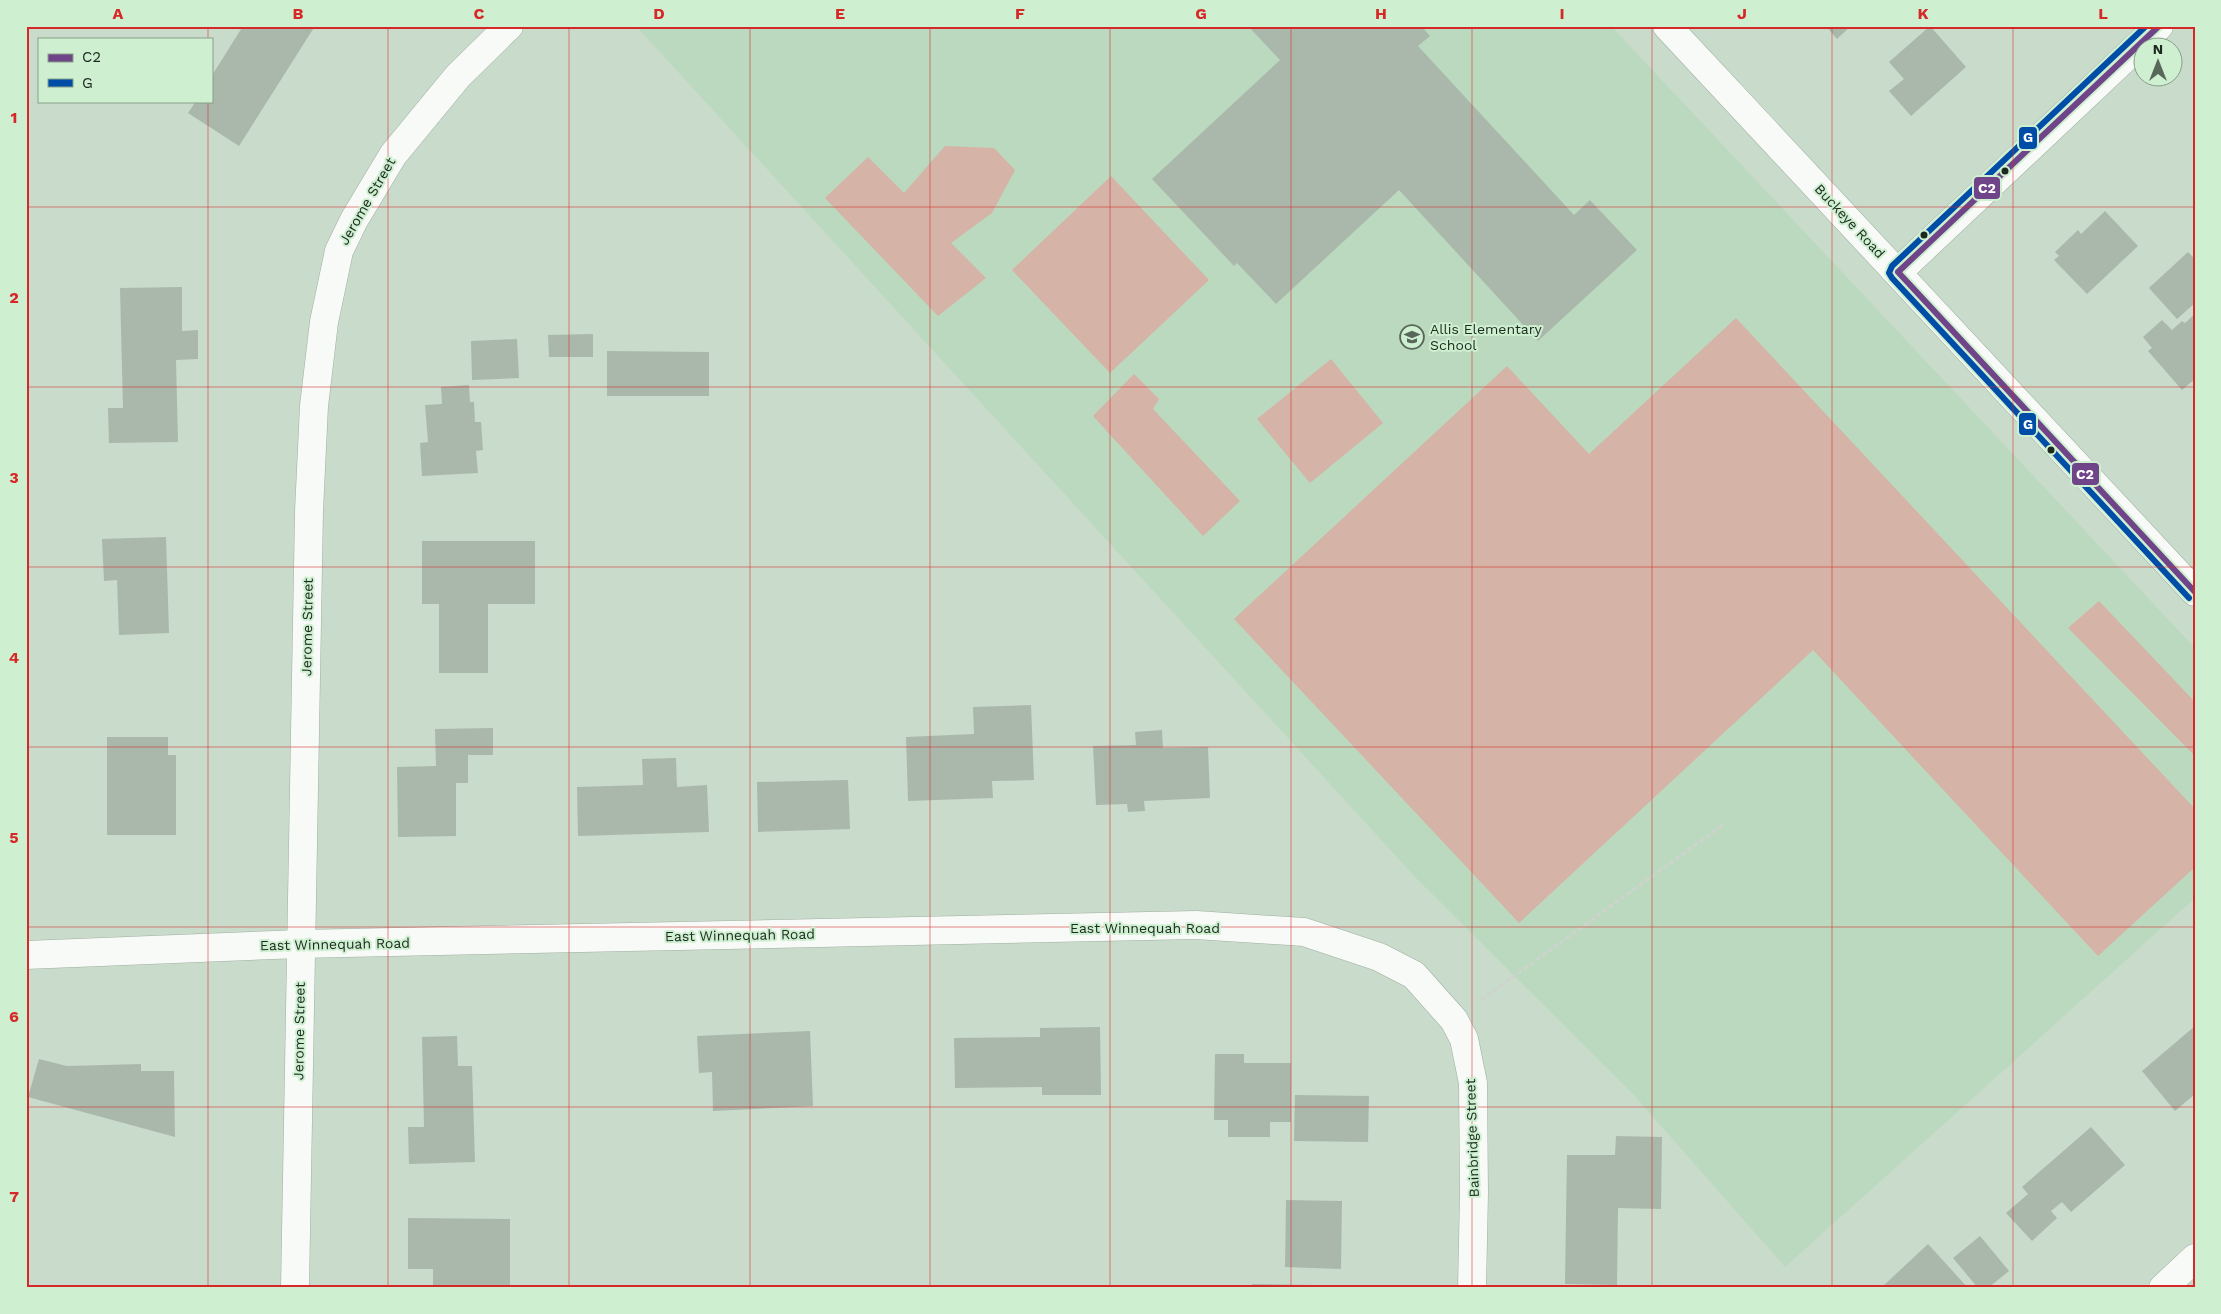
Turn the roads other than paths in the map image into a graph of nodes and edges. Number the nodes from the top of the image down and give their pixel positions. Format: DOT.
graph roads {
  1 [pos="509,26"];
  2 [pos="1667,26"];
  3 [pos="2160,26"];
  4 [pos="1898,272"];
  5 [pos="2195,592"];
  6 [pos="300,944"];
  7 [pos="26,955"];
  8 [pos="1435,997"];
  9 [pos="2195,1258"];
  10 [pos="295,1288"];
  11 [pos="1472,1288"];
  12 [pos="2163,1288"];
  1 -- 6 [label="street, Jerome Street"];
  2 -- 4 [label="street, Buckeye Road"];
  3 -- 4 [label="street"];
  4 -- 5 [label="street, Buckeye Road"];
  6 -- 7 [label="street, East Winnequah Road"];
  6 -- 8 [label="street, East Winnequah Road"];
  6 -- 10 [label="street, Jerome Street"];
  8 -- 11 [label="street, Bainbridge Street"];
  9 -- 12 [label="street"];
}
